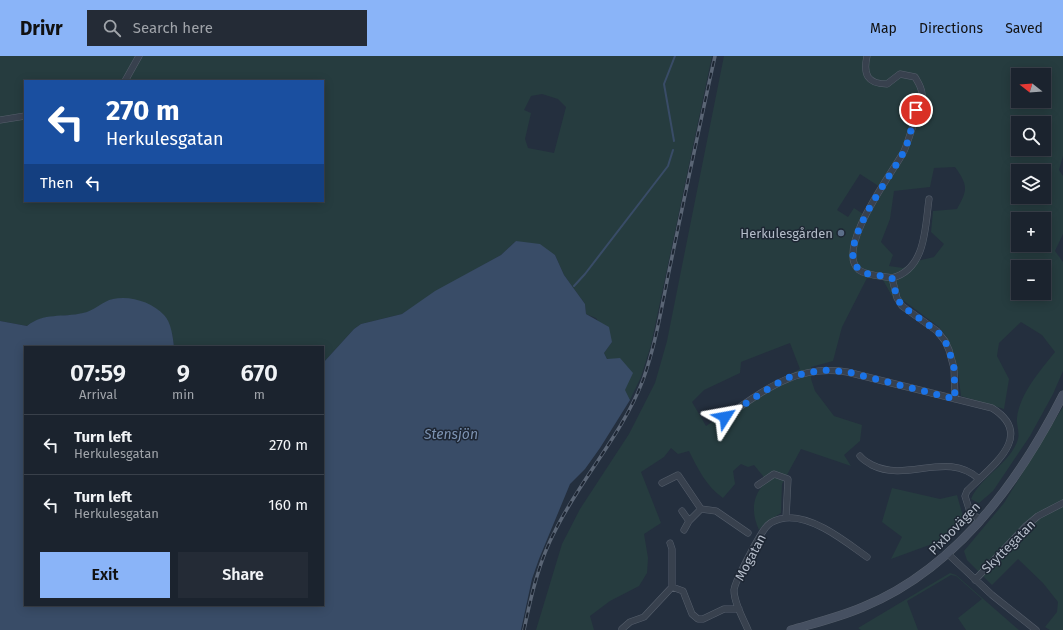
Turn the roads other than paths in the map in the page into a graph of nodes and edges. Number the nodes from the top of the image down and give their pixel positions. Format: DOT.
graph roads {
  1 [pos="139,56"];
  2 [pos="867,56"];
  3 [pos="126,80"];
  4 [pos="24,116"];
  5 [pos="0,120"];
  6 [pos="929,200"];
  7 [pos="892,278"];
  8 [pos="1063,395"];
  9 [pos="955,399"];
  10 [pos="725,417"];
  11 [pos="860,456"];
  12 [pos="979,479"];
  13 [pos="662,483"];
  14 [pos="758,485"];
  15 [pos="1063,503"];
  16 [pos="701,509"];
  17 [pos="682,511"];
  18 [pos="786,518"];
  19 [pos="980,520"];
  20 [pos="690,521"];
  21 [pos="684,530"];
  22 [pos="748,533"];
  23 [pos="670,543"];
  24 [pos="948,554"];
  25 [pos="867,557"];
  26 [pos="975,580"];
  27 [pos="672,587"];
  28 [pos="739,609"];
  29 [pos="813,627"];
  30 [pos="622,629"];
  31 [pos="748,630"];
  32 [pos="791,630"];
  33 [pos="1036,630"];
  1 -- 3 [label="street"];
  2 -- 7 [label="street"];
  4 -- 5 [label="street"];
  6 -- 7 [label="street"];
  7 -- 9 [label="street"];
  8 -- 19 [label="street, Pixbovägen"];
  9 -- 10 [label="street"];
  9 -- 12 [label="street"];
  11 -- 12 [label="street"];
  12 -- 19 [label="street"];
  13 -- 16 [label="street"];
  14 -- 18 [label="street"];
  15 -- 26 [label="street, Skyttegatan"];
  16 -- 20 [label="street"];
  16 -- 22 [label="street, Mogatan"];
  17 -- 20 [label="street"];
  18 -- 25 [label="street, Mogatan"];
  18 -- 28 [label="street, Mogatan"];
  19 -- 24 [label="street, Pixbovägen"];
  20 -- 21 [label="street"];
  23 -- 27 [label="street"];
  24 -- 26 [label="street"];
  24 -- 29 [label="street, Pixbovägen"];
  26 -- 33 [label="street"];
  27 -- 28 [label="street"];
  27 -- 30 [label="street"];
  28 -- 31 [label="street, Mogatan"];
  29 -- 32 [label="street, Pixbovägen"];
}
